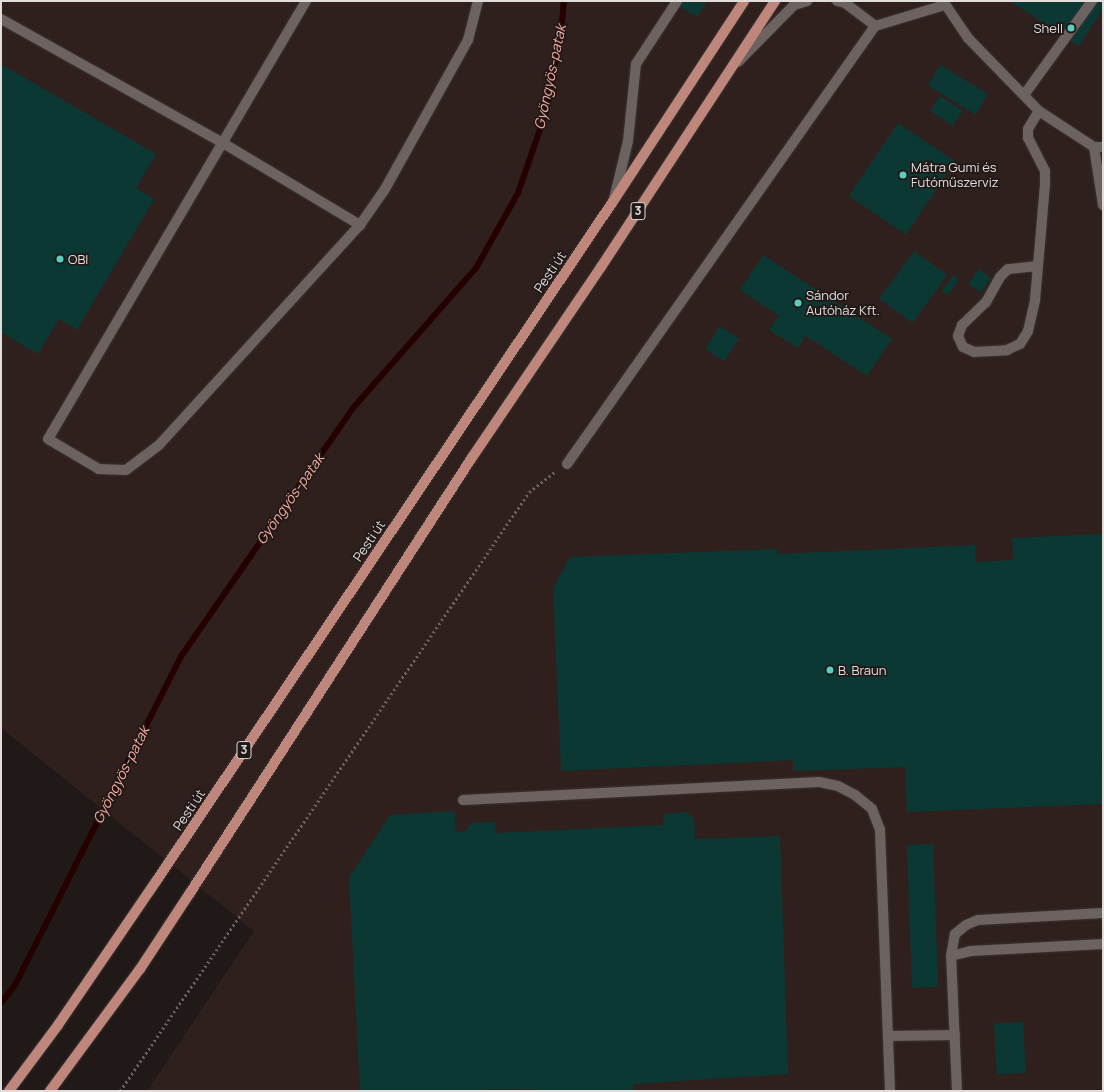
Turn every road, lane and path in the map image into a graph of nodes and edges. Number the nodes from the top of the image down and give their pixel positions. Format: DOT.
graph roads {
  1 [pos="306,1"];
  2 [pos="478,1"];
  3 [pos="677,1"];
  4 [pos="744,1"];
  5 [pos="775,1"];
  6 [pos="807,1"];
  7 [pos="837,1"];
  8 [pos="1092,1"];
  9 [pos="944,3"];
  10 [pos="1,19"];
  11 [pos="875,26"];
  12 [pos="726,75"];
  13 [pos="1024,95"];
  14 [pos="1039,111"];
  15 [pos="223,143"];
  16 [pos="1098,147"];
  17 [pos="612,203"];
  18 [pos="1103,205"];
  19 [pos="360,225"];
  20 [pos="1038,266"];
  21 [pos="567,464"];
  22 [pos="463,800"];
  23 [pos="1103,913"];
  24 [pos="1103,944"];
  25 [pos="951,956"];
  26 [pos="955,1035"];
  27 [pos="888,1036"];
  28 [pos="9,1091"];
  29 [pos="50,1091"];
  30 [pos="120,1091"];
  31 [pos="890,1091"];
  32 [pos="957,1091"];
  1 -- 15 [label="street"];
  2 -- 19 [label="street"];
  3 -- 17 [label="street"];
  4 -- 17 [label="main road, Pesti út / 3"];
  5 -- 12 [label="main road, 3"];
  6 -- 12 [label="street"];
  7 -- 11 [label="street"];
  8 -- 13 [label="street"];
  9 -- 11 [label="street"];
  9 -- 13 [label="street"];
  10 -- 15 [label="street"];
  11 -- 21 [label="street"];
  12 -- 29 [label="main road, 3"];
  13 -- 14 [label="street"];
  14 -- 16 [label="street"];
  14 -- 20 [label="street"];
  15 -- 19 [label="street"];
  15 -- 19 [label="street"];
  16 -- 18 [label="street"];
  17 -- 28 [label="main road, Pesti út / 3"];
  20 -- 20 [label="street"];
  21 -- 30 [label="path"];
  22 -- 27 [label="street"];
  23 -- 25 [label="street"];
  24 -- 25 [label="street"];
  25 -- 26 [label="street"];
  26 -- 27 [label="street"];
  26 -- 32 [label="street"];
  27 -- 31 [label="street"];
}
